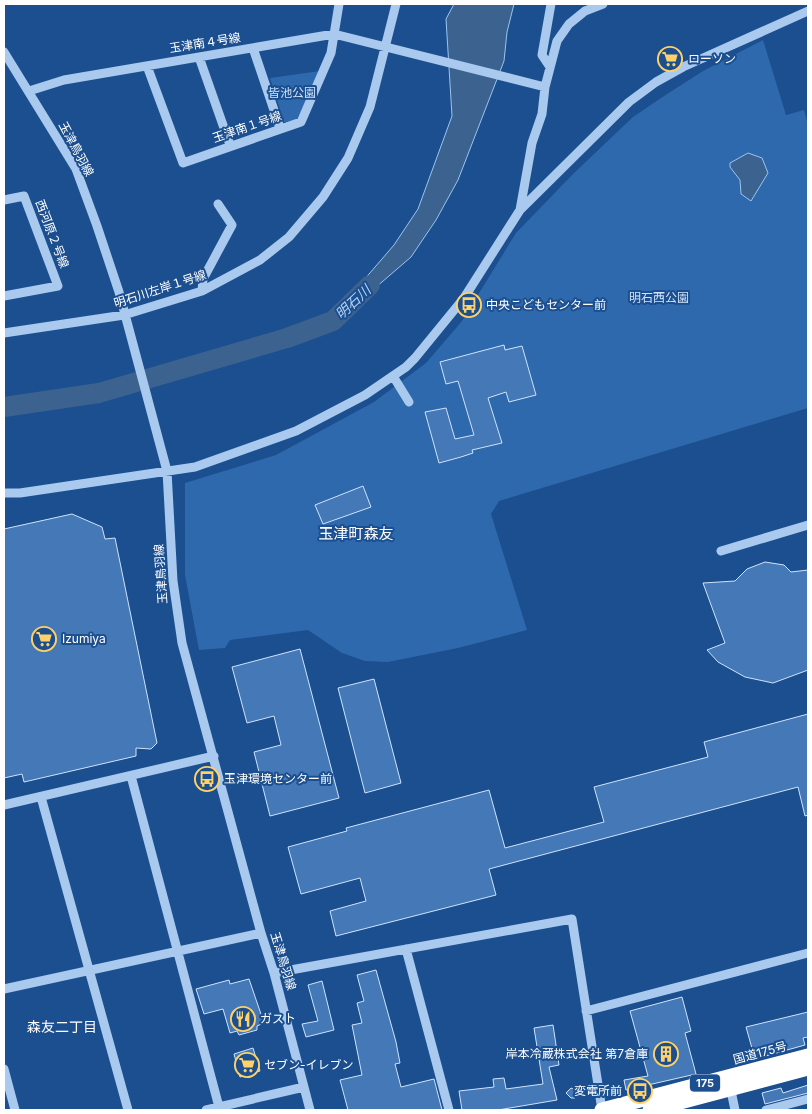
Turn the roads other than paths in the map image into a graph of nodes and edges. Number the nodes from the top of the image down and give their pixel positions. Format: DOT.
graph roads {
  1 [pos="339,4"];
  2 [pos="396,4"];
  3 [pos="551,4"];
  4 [pos="603,4"];
  5 [pos="808,11"];
  6 [pos="334,34"];
  7 [pos="386,46"];
  8 [pos="253,48"];
  9 [pos="4,52"];
  10 [pos="199,57"];
  11 [pos="147,66"];
  12 [pos="550,67"];
  13 [pos="545,87"];
  14 [pos="29,91"];
  15 [pos="280,128"];
  16 [pos="230,145"];
  17 [pos="4,200"];
  18 [pos="218,204"];
  19 [pos="520,210"];
  20 [pos="202,290"];
  21 [pos="4,296"];
  22 [pos="124,315"];
  23 [pos="4,333"];
  24 [pos="394,376"];
  25 [pos="409,402"];
  26 [pos="167,471"];
  27 [pos="4,493"];
  28 [pos="808,524"];
  29 [pos="721,551"];
  30 [pos="214,756"];
  31 [pos="131,776"];
  32 [pos="41,797"];
  33 [pos="4,805"];
  34 [pos="261,933"];
  35 [pos="406,949"];
  36 [pos="178,951"];
  37 [pos="808,953"];
  38 [pos="89,970"];
  39 [pos="274,973"];
  40 [pos="4,989"];
  41 [pos="586,1011"];
  42 [pos="808,1056"];
  43 [pos="808,1068"];
  44 [pos="4,1069"];
  45 [pos="729,1083"];
  46 [pos="304,1087"];
  47 [pos="808,1099"];
  48 [pos="219,1107"];
  49 [pos="15,1110"];
  50 [pos="128,1110"];
  51 [pos="206,1110"];
  52 [pos="310,1110"];
  53 [pos="449,1110"];
  54 [pos="602,1110"];
  55 [pos="650,1110"];
  56 [pos="735,1110"];
  57 [pos="766,1110"];
  1 -- 6 [label="street, 玉津南１号線"];
  2 -- 7 [label="street, 明石川左岸１号線"];
  3 -- 12 [label="street"];
  4 -- 12 [label="street"];
  5 -- 19 [label="street"];
  6 -- 7 [label="street, 玉津南４号線"];
  6 -- 8 [label="street, 玉津南４号線"];
  6 -- 15 [label="street, 玉津南１号線"];
  7 -- 13 [label="street, 玉津南４号線"];
  7 -- 20 [label="street, 明石川左岸１号線"];
  8 -- 10 [label="street, 玉津南４号線"];
  8 -- 15 [label="street"];
  9 -- 14 [label="street, 玉津鳥羽線"];
  10 -- 11 [label="street, 玉津南４号線"];
  10 -- 16 [label="street"];
  11 -- 14 [label="street, 玉津南４号線"];
  11 -- 16 [label="street, 玉津南１号線"];
  12 -- 13 [label="street"];
  13 -- 19 [label="street"];
  14 -- 22 [label="street, 玉津鳥羽線"];
  15 -- 16 [label="street, 玉津南１号線"];
  17 -- 21 [label="street, 西河原２号線"];
  18 -- 20 [label="street"];
  19 -- 24 [label="street"];
  20 -- 22 [label="street, 明石川左岸１号線"];
  22 -- 23 [label="street, 明石川左岸１号線"];
  22 -- 26 [label="street, 玉津鳥羽線"];
  24 -- 25 [label="street"];
  24 -- 26 [label="street"];
  26 -- 27 [label="street"];
  26 -- 30 [label="street, 玉津鳥羽線"];
  28 -- 29 [label="street"];
  30 -- 31 [label="street"];
  30 -- 34 [label="street, 玉津鳥羽線"];
  31 -- 32 [label="street"];
  31 -- 36 [label="street"];
  32 -- 33 [label="street"];
  32 -- 38 [label="street"];
  34 -- 36 [label="street"];
  34 -- 39 [label="street, 玉津鳥羽線"];
  35 -- 39 [label="street"];
  35 -- 41 [label="street"];
  35 -- 53 [label="street"];
  36 -- 38 [label="street"];
  36 -- 48 [label="street"];
  37 -- 41 [label="street"];
  38 -- 40 [label="street"];
  38 -- 50 [label="street"];
  39 -- 46 [label="street, 玉津鳥羽線"];
  41 -- 54 [label="street"];
  42 -- 45 [label="highway, 国道175号 / 175"];
  43 -- 45 [label="highway, 国道175号 / 175"];
  44 -- 49 [label="street"];
  45 -- 54 [label="highway, 国道175号 / 175"];
  45 -- 55 [label="highway, 国道175号 / 175"];
  45 -- 56 [label="street"];
  46 -- 48 [label="street"];
  46 -- 52 [label="street, 玉津鳥羽線"];
  47 -- 57 [label="street"];
  48 -- 51 [label="street"];
}
